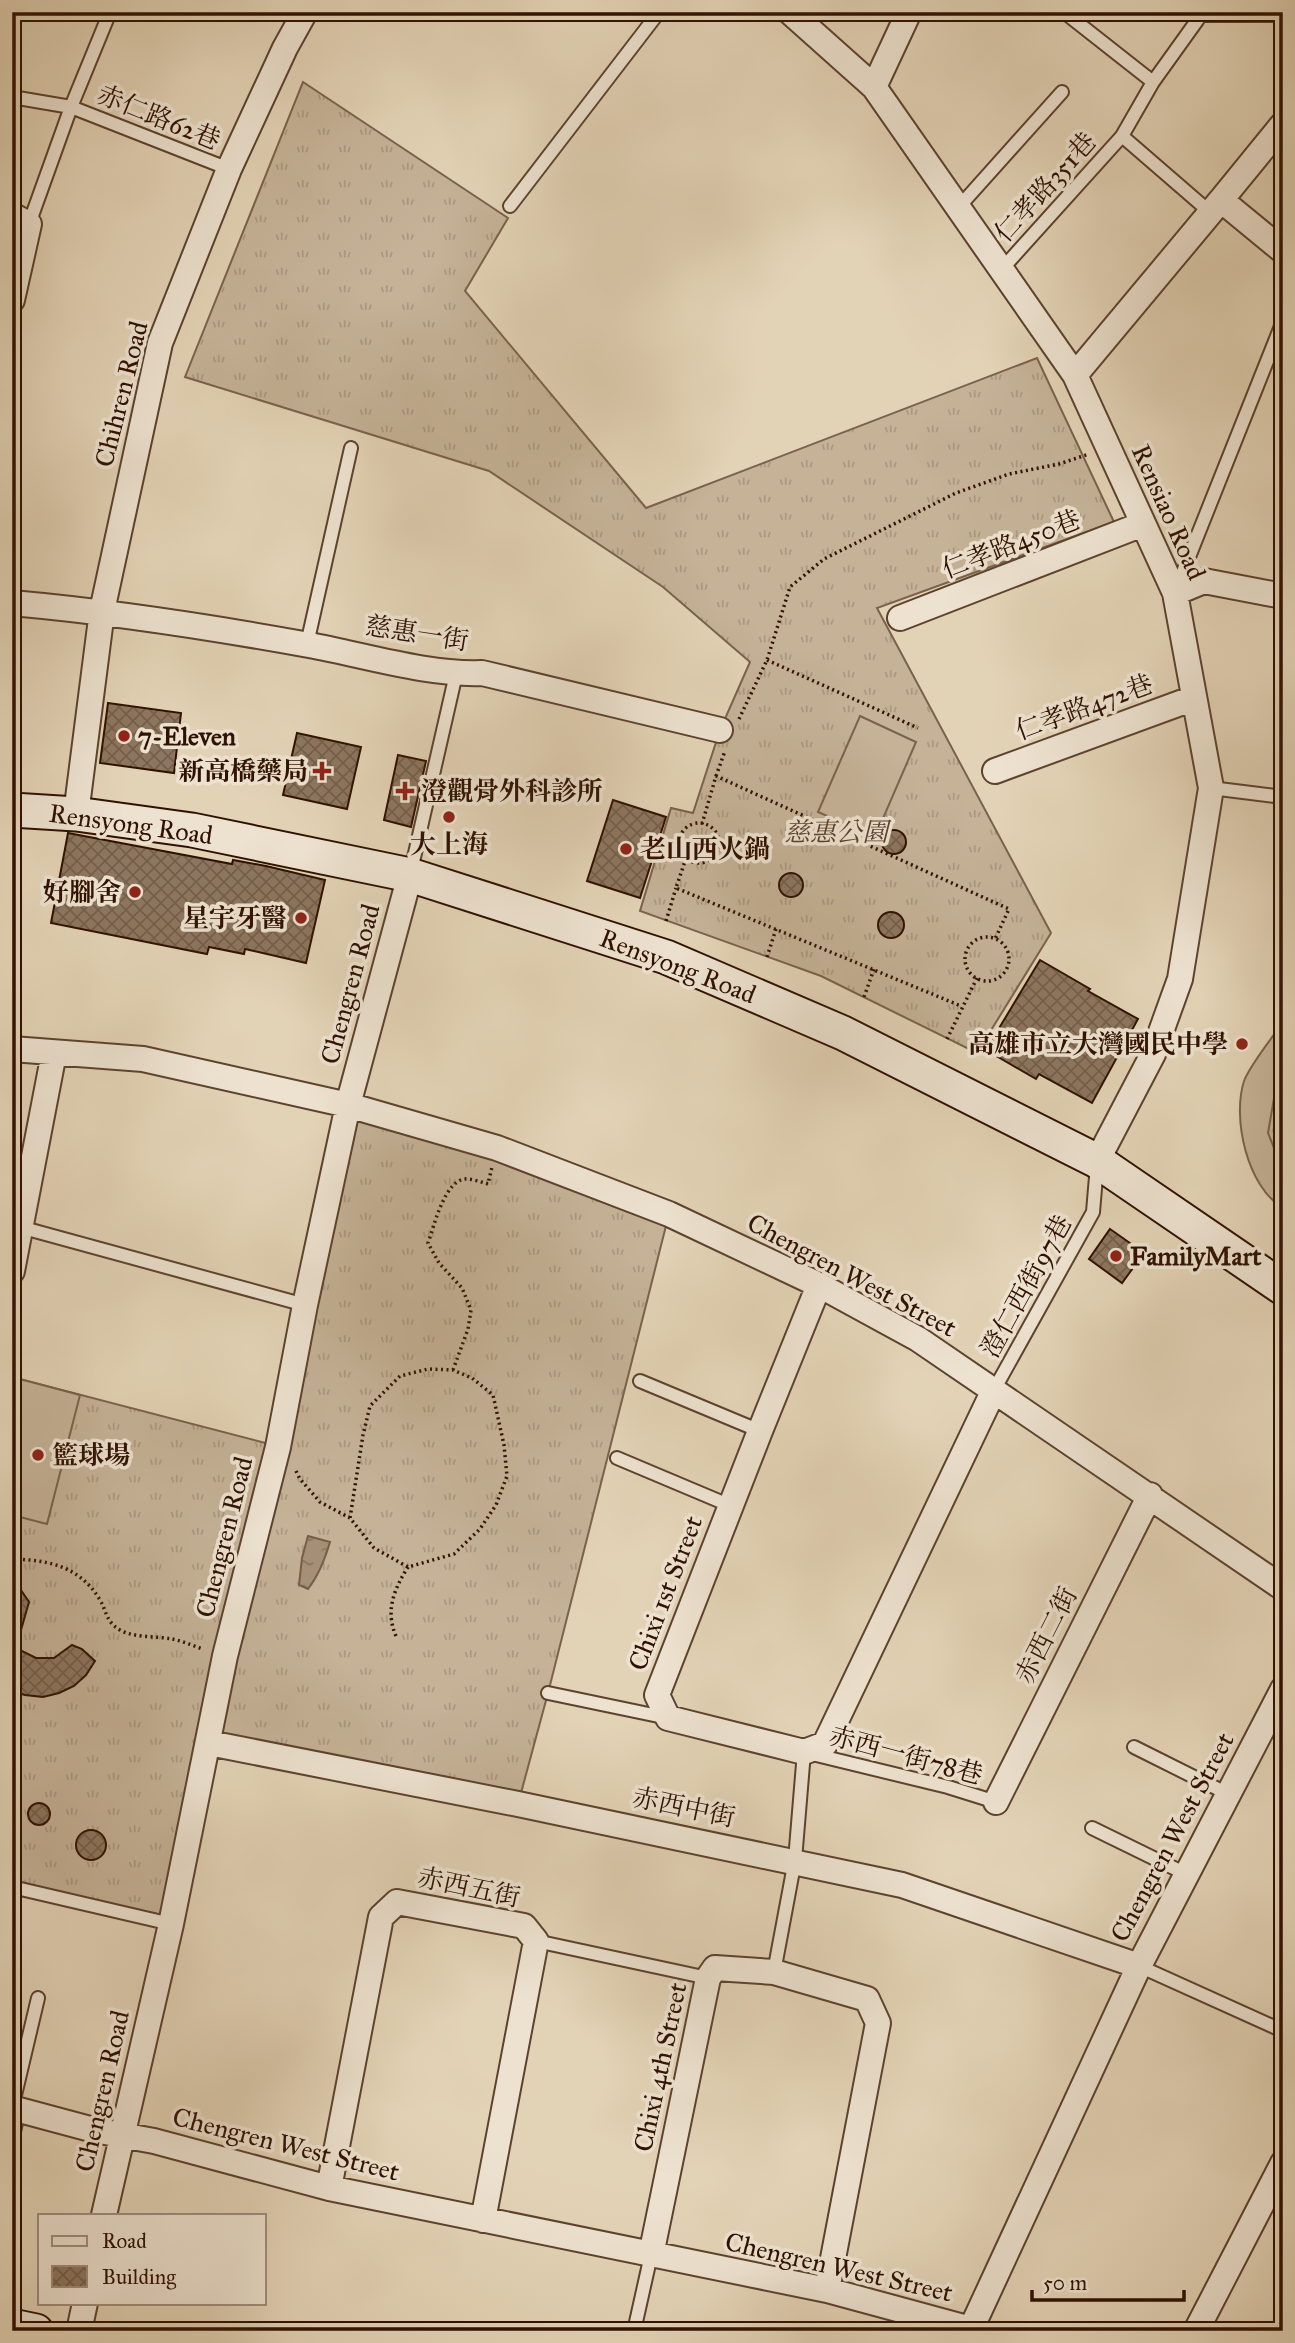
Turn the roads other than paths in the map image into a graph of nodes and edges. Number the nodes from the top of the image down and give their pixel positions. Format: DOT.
graph roads {
  1 [pos="110,12"];
  2 [pos="305,12"];
  3 [pos="659,12"];
  4 [pos="790,12"];
  5 [pos="909,12"];
  6 [pos="1064,12"];
  7 [pos="1200,13"];
  8 [pos="1274,14"];
  9 [pos="1153,82"];
  10 [pos="874,87"];
  11 [pos="1062,92"];
  12 [pos="12,97"];
  13 [pos="71,107"];
  14 [pos="1283,124"];
  15 [pos="1122,136"];
  16 [pos="229,169"];
  17 [pos="510,206"];
  18 [pos="1216,207"];
  19 [pos="958,208"];
  20 [pos="21,220"];
  21 [pos="1283,251"];
  22 [pos="1002,269"];
  23 [pos="12,300"];
  24 [pos="1283,320"];
  25 [pos="1075,375"];
  26 [pos="351,448"];
  27 [pos="1143,524"];
  28 [pos="1175,593"];
  29 [pos="1283,596"];
  30 [pos="12,603"];
  31 [pos="102,611"];
  32 [pos="900,618"];
  33 [pos="307,644"];
  34 [pos="456,674"];
  35 [pos="1194,698"];
  36 [pos="728,734"];
  37 [pos="995,771"];
  38 [pos="1211,788"];
  39 [pos="1283,797"];
  40 [pos="12,810"];
  41 [pos="76,814"];
  42 [pos="410,875"];
  43 [pos="12,1049"];
  44 [pos="54,1052"];
  45 [pos="348,1105"];
  46 [pos="1097,1161"];
  47 [pos="20,1227"];
  48 [pos="12,1271"];
  49 [pos="819,1285"];
  50 [pos="1283,1288"];
  51 [pos="305,1305"];
  52 [pos="640,1381"];
  53 [pos="994,1390"];
  54 [pos="760,1432"];
  55 [pos="617,1458"];
  56 [pos="1150,1495"];
  57 [pos="731,1506"];
  58 [pos="1283,1588"];
  59 [pos="1283,1689"];
  60 [pos="548,1693"];
  61 [pos="668,1718"];
  62 [pos="209,1744"];
  63 [pos="1134,1747"];
  64 [pos="804,1752"];
  65 [pos="1228,1794"];
  66 [pos="996,1802"];
  67 [pos="1092,1828"];
  68 [pos="795,1860"];
  69 [pos="1186,1874"];
  70 [pos="12,1886"];
  71 [pos="171,1924"];
  72 [pos="536,1941"];
  73 [pos="1139,1966"];
  74 [pos="774,1972"];
  75 [pos="708,1978"];
  76 [pos="38,1998"];
  77 [pos="1283,2031"];
  78 [pos="14,2109"];
  79 [pos="123,2135"];
  80 [pos="12,2141"];
  81 [pos="1283,2163"];
  82 [pos="329,2188"];
  83 [pos="103,2214"];
  84 [pos="483,2220"];
  85 [pos="652,2255"];
  86 [pos="827,2290"];
  87 [pos="85,2304"];
  88 [pos="12,2326"];
  89 [pos="976,2330"];
  90 [pos="36,2331"];
  91 [pos="79,2331"];
  92 [pos="634,2331"];
  93 [pos="1196,2331"];
  1 -- 13 [label="lane"];
  2 -- 16 [label="street, Chihren Road"];
  3 -- 17 [label="lane"];
  4 -- 10 [label="street, Rensiao Road"];
  5 -- 10 [label="street"];
  6 -- 9 [label="lane"];
  7 -- 8 [label="lane"];
  7 -- 9 [label="lane, 仁孝路351巷"];
  9 -- 15 [label="lane, 仁孝路351巷"];
  10 -- 19 [label="street, Rensiao Road"];
  11 -- 19 [label="lane"];
  12 -- 13 [label="lane, 赤仁路62巷"];
  13 -- 16 [label="lane, 赤仁路62巷"];
  13 -- 20 [label="lane"];
  14 -- 18 [label="street"];
  15 -- 18 [label="lane"];
  15 -- 22 [label="lane, 仁孝路351巷"];
  16 -- 31 [label="street, Chihren Road"];
  18 -- 21 [label="street"];
  18 -- 25 [label="street"];
  19 -- 22 [label="street, Rensiao Road"];
  20 -- 23 [label="street"];
  22 -- 25 [label="street, Rensiao Road"];
  24 -- 28 [label="lane"];
  25 -- 27 [label="street, Rensiao Road"];
  26 -- 33 [label="lane"];
  27 -- 28 [label="street, Rensiao Road"];
  27 -- 32 [label="street, 仁孝路450巷"];
  28 -- 29 [label="street"];
  28 -- 35 [label="street, Rensiao Road"];
  30 -- 31 [label="street, 慈惠一街"];
  31 -- 33 [label="street, 慈惠一街"];
  31 -- 41 [label="street, Chihren Road"];
  33 -- 34 [label="street, 慈惠一街"];
  34 -- 36 [label="street, 慈惠一街"];
  34 -- 42 [label="lane"];
  35 -- 37 [label="street, 仁孝路472巷"];
  35 -- 38 [label="street, Rensiao Road"];
  38 -- 39 [label="lane"];
  38 -- 46 [label="street, Rensiao Road"];
  40 -- 41 [label="street, Rensyong Road"];
  41 -- 42 [label="street, Rensyong Road"];
  42 -- 45 [label="street, Chengren Road"];
  42 -- 46 [label="street, Rensyong Road"];
  43 -- 44 [label="street, Chengren West Street"];
  44 -- 45 [label="street, Chengren West Street"];
  44 -- 47 [label="street"];
  45 -- 49 [label="street, Chengren West Street"];
  45 -- 51 [label="street, Chengren Road"];
  46 -- 50 [label="street, Rensyong Road"];
  46 -- 53 [label="lane, 澄仁西街97巷"];
  47 -- 48 [label="street"];
  47 -- 51 [label="lane"];
  49 -- 53 [label="street, Chengren West Street"];
  49 -- 54 [label="street, Chixi 1st Street"];
  51 -- 62 [label="street, Chengren Road"];
  52 -- 54 [label="lane"];
  53 -- 56 [label="street, Chengren West Street"];
  53 -- 64 [label="street"];
  54 -- 57 [label="street, Chixi 1st Street"];
  55 -- 57 [label="lane"];
  56 -- 58 [label="street, Chengren West Street"];
  56 -- 66 [label="street, 赤西二街"];
  57 -- 61 [label="street, Chixi 1st Street"];
  59 -- 65 [label="street, Chengren West Street"];
  60 -- 61 [label="lane"];
  61 -- 64 [label="street"];
  62 -- 68 [label="street, 赤西中街"];
  62 -- 71 [label="street, Chengren Road"];
  63 -- 65 [label="lane"];
  64 -- 66 [label="lane, 赤西一街78巷"];
  64 -- 68 [label="lane"];
  65 -- 69 [label="street, Chengren West Street"];
  67 -- 69 [label="lane"];
  68 -- 73 [label="street, 赤西中街"];
  68 -- 74 [label="lane"];
  69 -- 73 [label="street, Chengren West Street"];
  70 -- 71 [label="lane"];
  71 -- 79 [label="street, Chengren Road"];
  72 -- 75 [label="lane"];
  72 -- 82 [label="street, 赤西五街"];
  72 -- 84 [label="street, 赤西五街"];
  73 -- 77 [label="lane"];
  73 -- 89 [label="street, Chengren West Street"];
  74 -- 75 [label="street, Chixi 4th Street"];
  74 -- 86 [label="street, Chixi 4th Street"];
  75 -- 85 [label="street, Chixi 4th Street"];
  76 -- 78 [label="lane"];
  78 -- 79 [label="street, Chengren West Street"];
  78 -- 80 [label="lane"];
  79 -- 82 [label="street, Chengren West Street"];
  79 -- 83 [label="street, Chengren Road"];
  81 -- 93 [label="street"];
  82 -- 84 [label="street, Chengren West Street"];
  84 -- 85 [label="street, Chengren West Street"];
  85 -- 86 [label="street, Chengren West Street"];
  85 -- 92 [label="lane"];
  86 -- 89 [label="street, Chengren West Street"];
  87 -- 91 [label="street"];
  88 -- 90 [label="street"];
}
